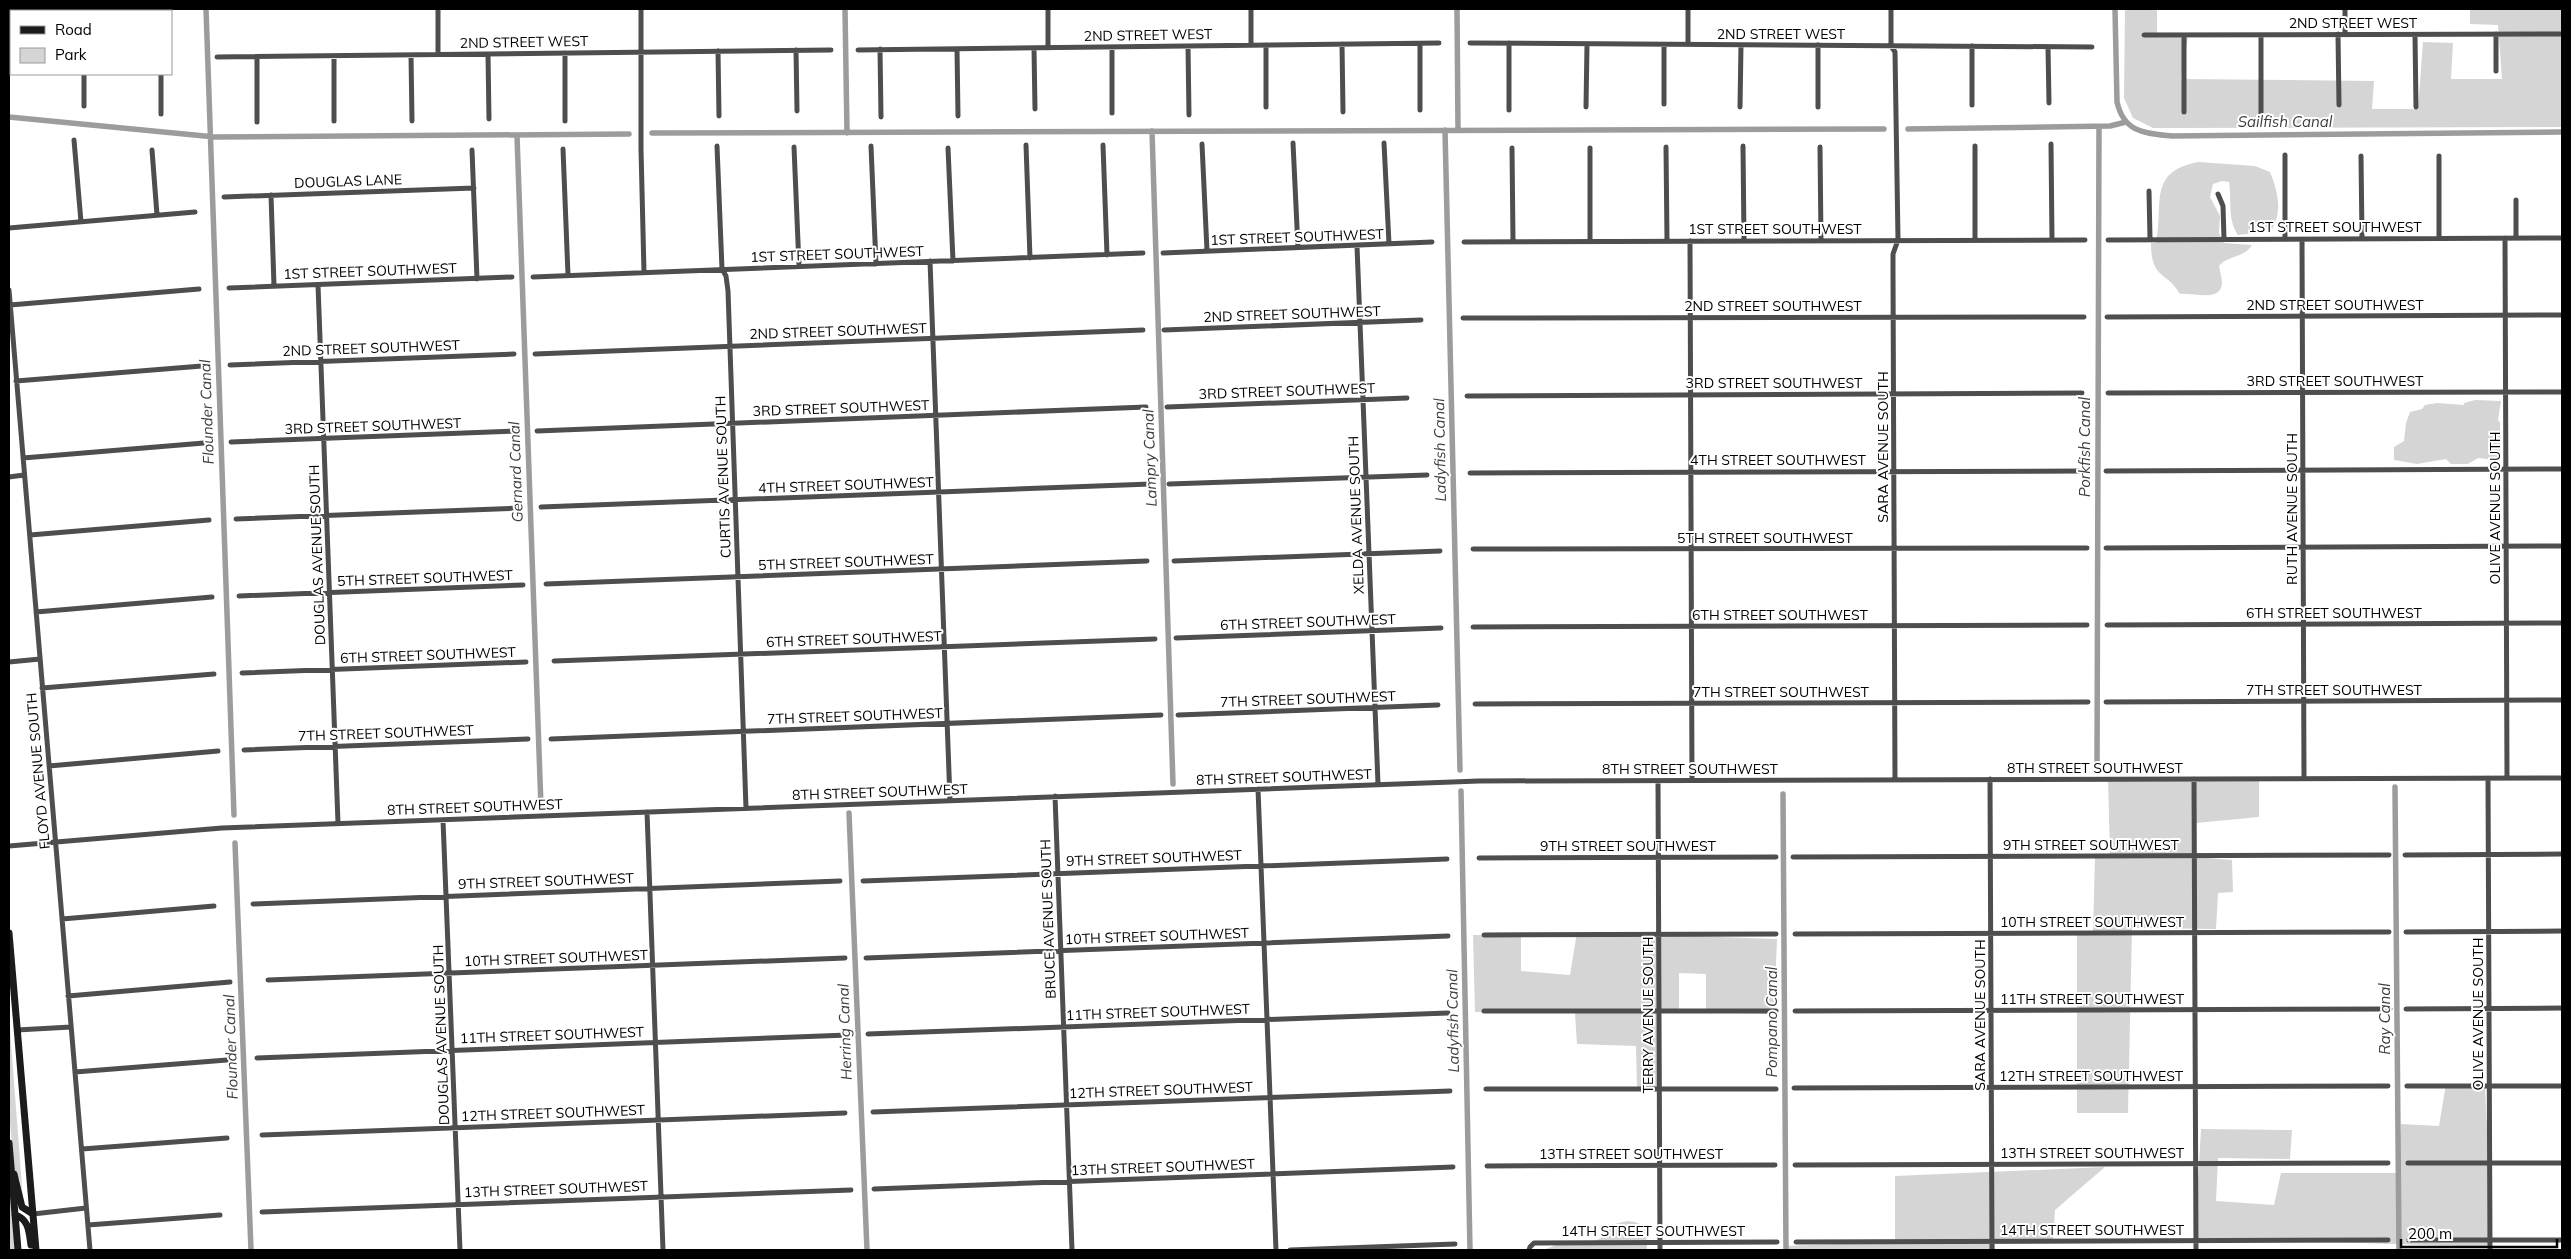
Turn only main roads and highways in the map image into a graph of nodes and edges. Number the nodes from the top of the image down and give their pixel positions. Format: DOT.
graph roads {
  1 [pos="9,933"];
  2 [pos="9,1143"];
  3 [pos="11,1172"];
  4 [pos="33,1214"];
  5 [pos="12,1215"];
  6 [pos="18,1250"];
  7 [pos="35,1250"];
  1 -- 4 [label="main road"];
  2 -- 3 [label="main road"];
  3 -- 4 [label="main road"];
  3 -- 5 [label="main road"];
  4 -- 7 [label="main road"];
  5 -- 6 [label="main road"];
  5 -- 7 [label="main road"];
}
